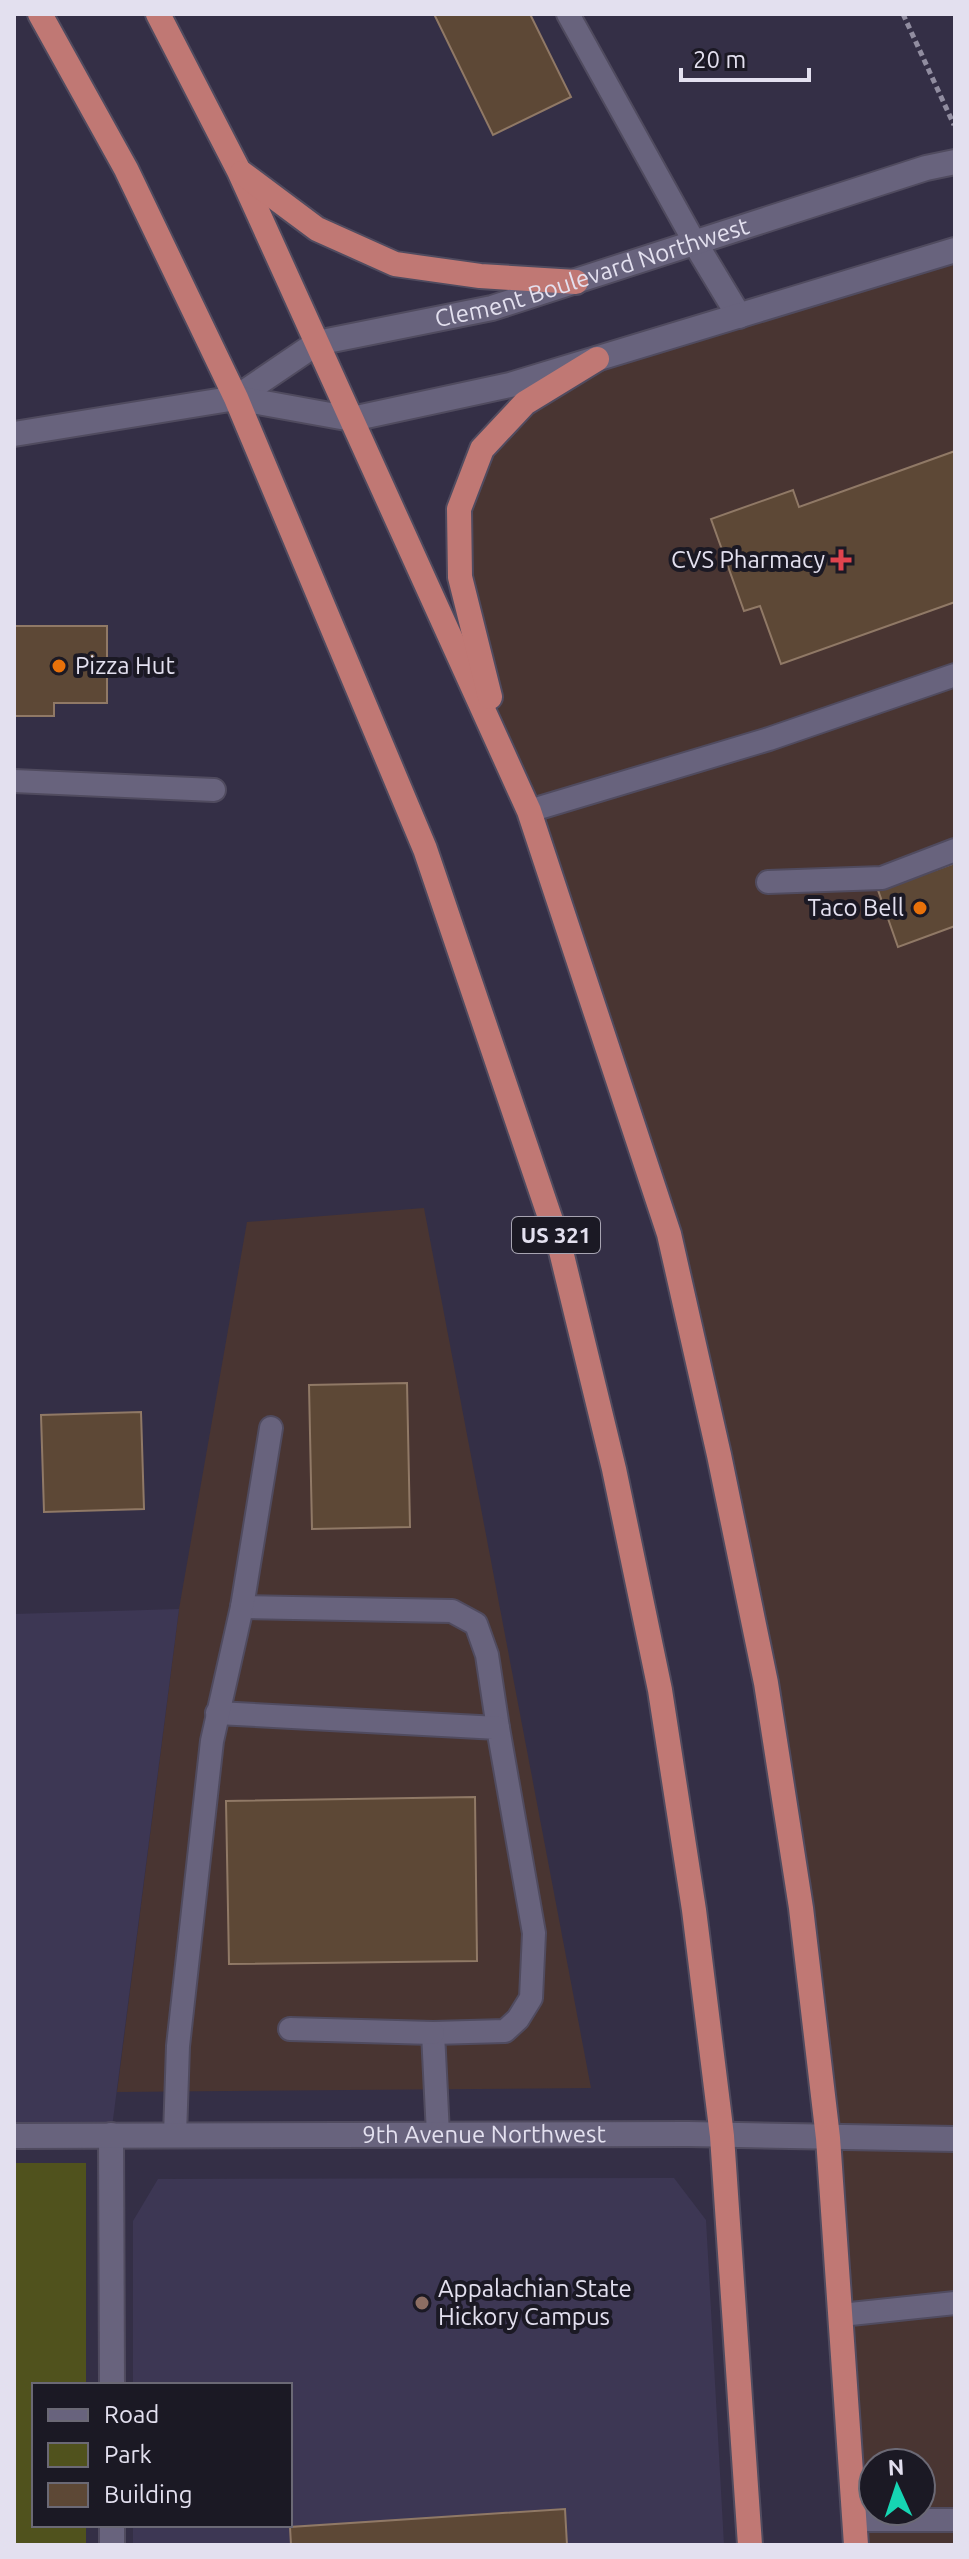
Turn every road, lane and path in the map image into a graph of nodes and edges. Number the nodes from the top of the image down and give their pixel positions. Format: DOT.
graph roads {
  1 [pos="40,14"];
  2 [pos="158,14"];
  3 [pos="568,14"];
  4 [pos="903,14"];
  5 [pos="954,125"];
  6 [pos="955,162"];
  7 [pos="239,171"];
  8 [pos="695,243"];
  9 [pos="955,250"];
  10 [pos="576,282"];
  11 [pos="739,316"];
  12 [pos="317,343"];
  13 [pos="597,359"];
  14 [pos="236,398"];
  15 [pos="352,419"];
  16 [pos="14,434"];
  17 [pos="955,675"];
  18 [pos="503,754"];
  19 [pos="14,781"];
  20 [pos="214,790"];
  21 [pos="529,811"];
  22 [pos="955,850"];
  23 [pos="768,882"];
  24 [pos="271,1428"];
  25 [pos="242,1607"];
  26 [pos="217,1713"];
  27 [pos="498,1728"];
  28 [pos="290,2029"];
  29 [pos="433,2033"];
  30 [pos="438,2134"];
  31 [pos="111,2135"];
  32 [pos="175,2135"];
  33 [pos="14,2136"];
  34 [pos="722,2136"];
  35 [pos="828,2138"];
  36 [pos="955,2139"];
  37 [pos="955,2303"];
  38 [pos="841,2315"];
  39 [pos="112,2383"];
  40 [pos="855,2520"];
  41 [pos="955,2520"];
  42 [pos="750,2545"];
  43 [pos="856,2545"];
  1 -- 14 [label="highway, US 321"];
  2 -- 7 [label="highway"];
  3 -- 8 [label="lane"];
  4 -- 5 [label="path"];
  6 -- 8 [label="street, Clement Boulevard Northwest"];
  7 -- 10 [label="highway"];
  7 -- 12 [label="highway"];
  8 -- 10 [label="street, Clement Boulevard Northwest"];
  8 -- 11 [label="street"];
  9 -- 11 [label="street, Clement Boulevard Northwest"];
  10 -- 12 [label="street, Clement Boulevard Northwest"];
  11 -- 13 [label="street, Clement Boulevard Northwest"];
  12 -- 14 [label="street, Clement Boulevard Northwest"];
  12 -- 15 [label="highway"];
  13 -- 15 [label="street, Clement Boulevard Northwest"];
  13 -- 18 [label="highway"];
  14 -- 15 [label="street, Clement Boulevard Northwest"];
  14 -- 16 [label="street, Clement Boulevard Northwest"];
  14 -- 34 [label="highway, US 321"];
  15 -- 18 [label="highway"];
  17 -- 21 [label="lane"];
  18 -- 21 [label="highway"];
  19 -- 20 [label="lane"];
  21 -- 35 [label="highway"];
  22 -- 23 [label="lane"];
  24 -- 25 [label="lane"];
  25 -- 26 [label="lane"];
  25 -- 27 [label="lane"];
  26 -- 27 [label="lane"];
  26 -- 32 [label="lane"];
  27 -- 29 [label="lane"];
  28 -- 29 [label="lane"];
  29 -- 30 [label="lane"];
  30 -- 32 [label="street, 9th Avenue Northwest"];
  30 -- 34 [label="street, 9th Avenue Northwest"];
  31 -- 32 [label="street, 9th Avenue Northwest"];
  31 -- 33 [label="street, 9th Avenue Northwest"];
  31 -- 39 [label="street"];
  34 -- 35 [label="street, 9th Avenue Northwest"];
  34 -- 42 [label="highway, US 321"];
  35 -- 36 [label="street, 9th Avenue Northwest"];
  35 -- 38 [label="highway"];
  37 -- 38 [label="lane"];
  38 -- 40 [label="highway"];
  40 -- 41 [label="lane"];
  40 -- 43 [label="highway"];
}
